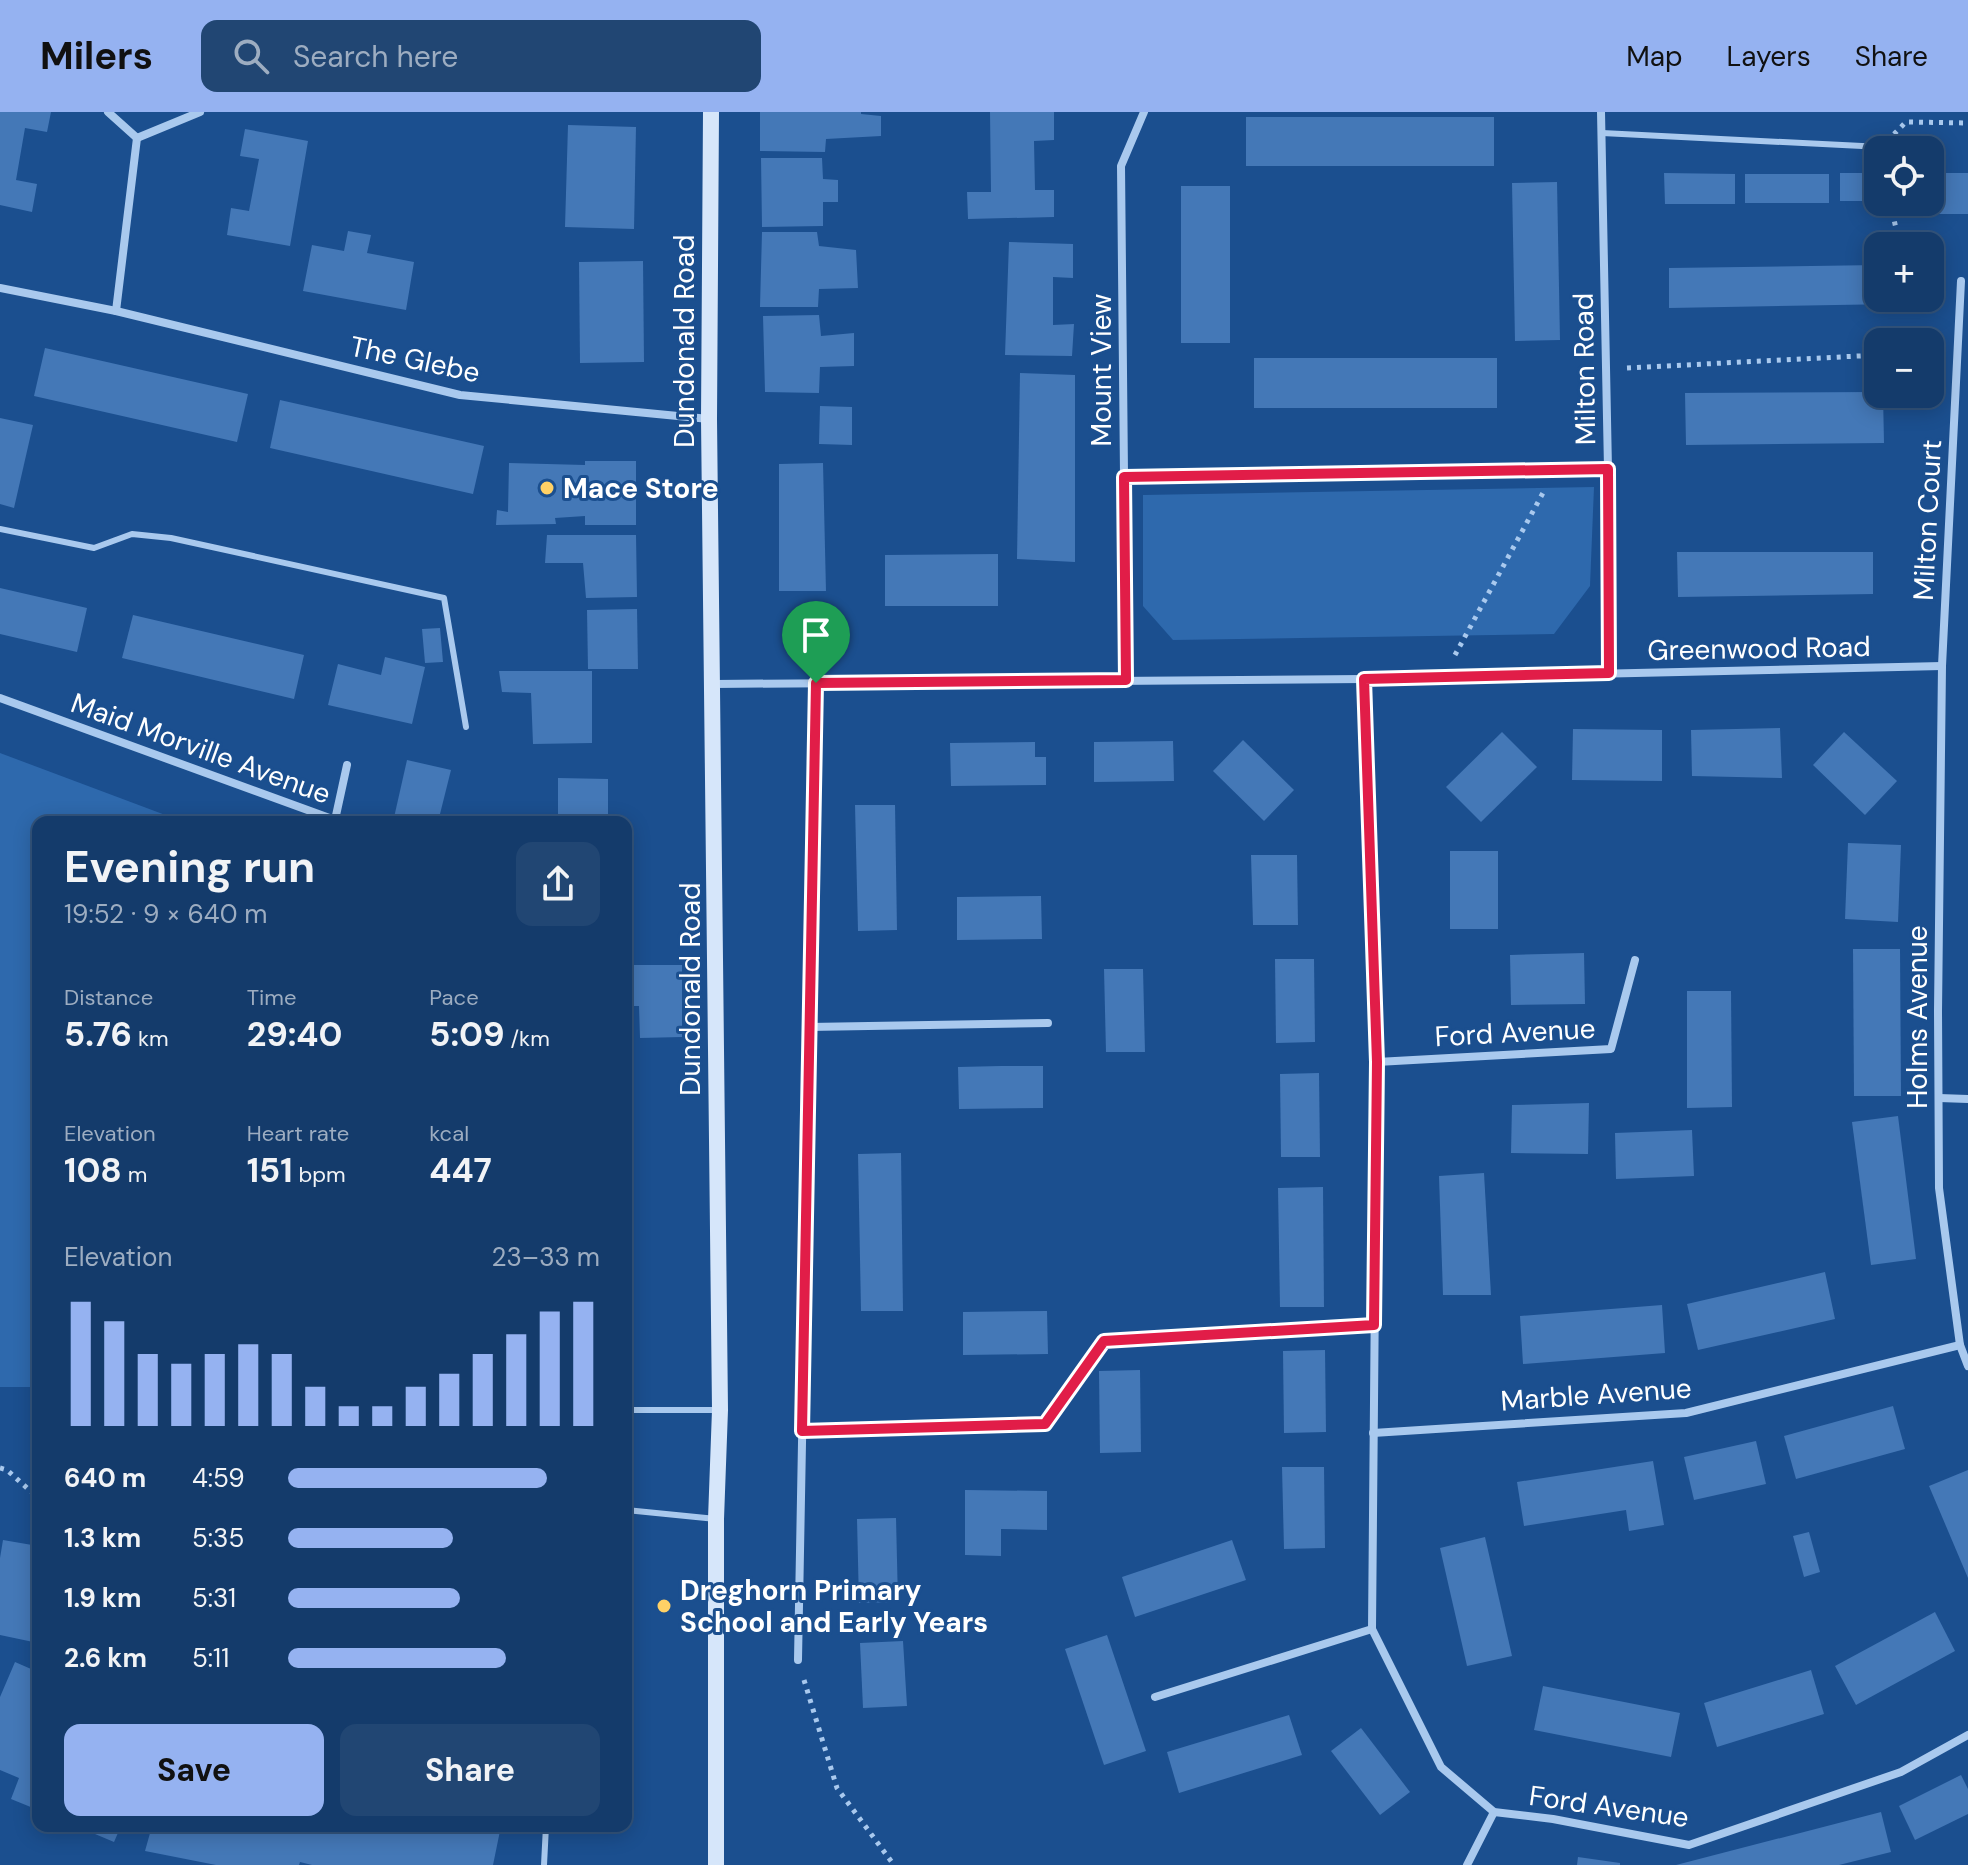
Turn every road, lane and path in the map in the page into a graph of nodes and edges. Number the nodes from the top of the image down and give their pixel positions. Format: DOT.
graph roads {
  1 [pos="108,112"];
  2 [pos="200,112"];
  3 [pos="711,112"];
  4 [pos="1144,112"];
  5 [pos="1601,112"];
  6 [pos="1968,123"];
  7 [pos="1602,133"];
  8 [pos="1893,136"];
  9 [pos="137,138"];
  10 [pos="1864,146"];
  11 [pos="1961,281"];
  12 [pos="0,288"];
  13 [pos="116,311"];
  14 [pos="1864,356"];
  15 [pos="1606,369"];
  16 [pos="709,419"];
  17 [pos="1608,469"];
  18 [pos="1555,470"];
  19 [pos="1124,477"];
  20 [pos="0,529"];
  21 [pos="1942,666"];
  22 [pos="1609,673"];
  23 [pos="1443,677"];
  24 [pos="1364,679"];
  25 [pos="1126,680"];
  26 [pos="816,683"];
  27 [pos="714,684"];
  28 [pos="0,698"];
  29 [pos="466,727"];
  30 [pos="347,765"];
  31 [pos="324,816"];
  32 [pos="336,816"];
  33 [pos="1635,960"];
  34 [pos="1048,1023"];
  35 [pos="809,1027"];
  36 [pos="1377,1062"];
  37 [pos="1939,1098"];
  38 [pos="1968,1099"];
  39 [pos="1374,1325"];
  40 [pos="1960,1345"];
  41 [pos="1968,1366"];
  42 [pos="632,1410"];
  43 [pos="720,1410"];
  44 [pos="1045,1424"];
  45 [pos="802,1431"];
  46 [pos="1373,1433"];
  47 [pos="0,1468"];
  48 [pos="32,1493"];
  49 [pos="632,1511"];
  50 [pos="716,1519"];
  51 [pos="1372,1629"];
  52 [pos="798,1660"];
  53 [pos="1155,1697"];
  54 [pos="1968,1735"];
  55 [pos="1494,1812"];
  56 [pos="546,1832"];
  57 [pos="544,1865"];
  58 [pos="716,1865"];
  59 [pos="894,1865"];
  60 [pos="1467,1865"];
  1 -- 9 [label="street"];
  2 -- 9 [label="street"];
  3 -- 16 [label="main road, Dundonald Road"];
  4 -- 19 [label="street, Mount View"];
  5 -- 7 [label="street, Milton Road"];
  6 -- 8 [label="path"];
  7 -- 10 [label="lane"];
  7 -- 15 [label="street, Milton Road"];
  9 -- 13 [label="street"];
  11 -- 21 [label="street, Milton Court"];
  12 -- 13 [label="street, The Glebe"];
  13 -- 16 [label="street, The Glebe"];
  14 -- 15 [label="path"];
  15 -- 17 [label="street, Milton Road"];
  16 -- 27 [label="main road, Dundonald Road"];
  17 -- 18 [label="street"];
  17 -- 22 [label="street, Milton Road"];
  18 -- 19 [label="street"];
  18 -- 23 [label="path"];
  19 -- 25 [label="street, Mount View"];
  20 -- 29 [label="lane"];
  21 -- 22 [label="street, Greenwood Road"];
  21 -- 37 [label="street, Holms Avenue"];
  22 -- 23 [label="street, Greenwood Road"];
  23 -- 24 [label="street, Greenwood Road"];
  24 -- 25 [label="street, Greenwood Road"];
  24 -- 36 [label="street, Ford Avenue"];
  25 -- 26 [label="street, Greenwood Road"];
  26 -- 27 [label="street, Greenwood Road"];
  26 -- 35 [label="street"];
  27 -- 43 [label="main road, Dundonald Road"];
  28 -- 31 [label="street, Maid Morville Avenue"];
  30 -- 32 [label="street, Maid Morville Avenue"];
  33 -- 36 [label="street, Ford Avenue"];
  34 -- 35 [label="street"];
  35 -- 45 [label="street"];
  36 -- 39 [label="street, Ford Avenue"];
  37 -- 38 [label="street"];
  37 -- 40 [label="street, Holms Avenue"];
  39 -- 44 [label="path"];
  39 -- 46 [label="street, Ford Avenue"];
  40 -- 41 [label="street, Holms Avenue"];
  40 -- 46 [label="street, Marble Avenue"];
  42 -- 43 [label="lane"];
  43 -- 50 [label="main road, Dundonald Road"];
  44 -- 45 [label="street"];
  45 -- 52 [label="street"];
  46 -- 51 [label="street, Ford Avenue"];
  47 -- 48 [label="path"];
  49 -- 50 [label="lane"];
  50 -- 58 [label="main road, Dundonald Road"];
  51 -- 53 [label="street"];
  51 -- 55 [label="street, Ford Avenue"];
  52 -- 59 [label="path"];
  54 -- 55 [label="street, Ford Avenue"];
  55 -- 60 [label="street"];
  56 -- 57 [label="lane"];
}
